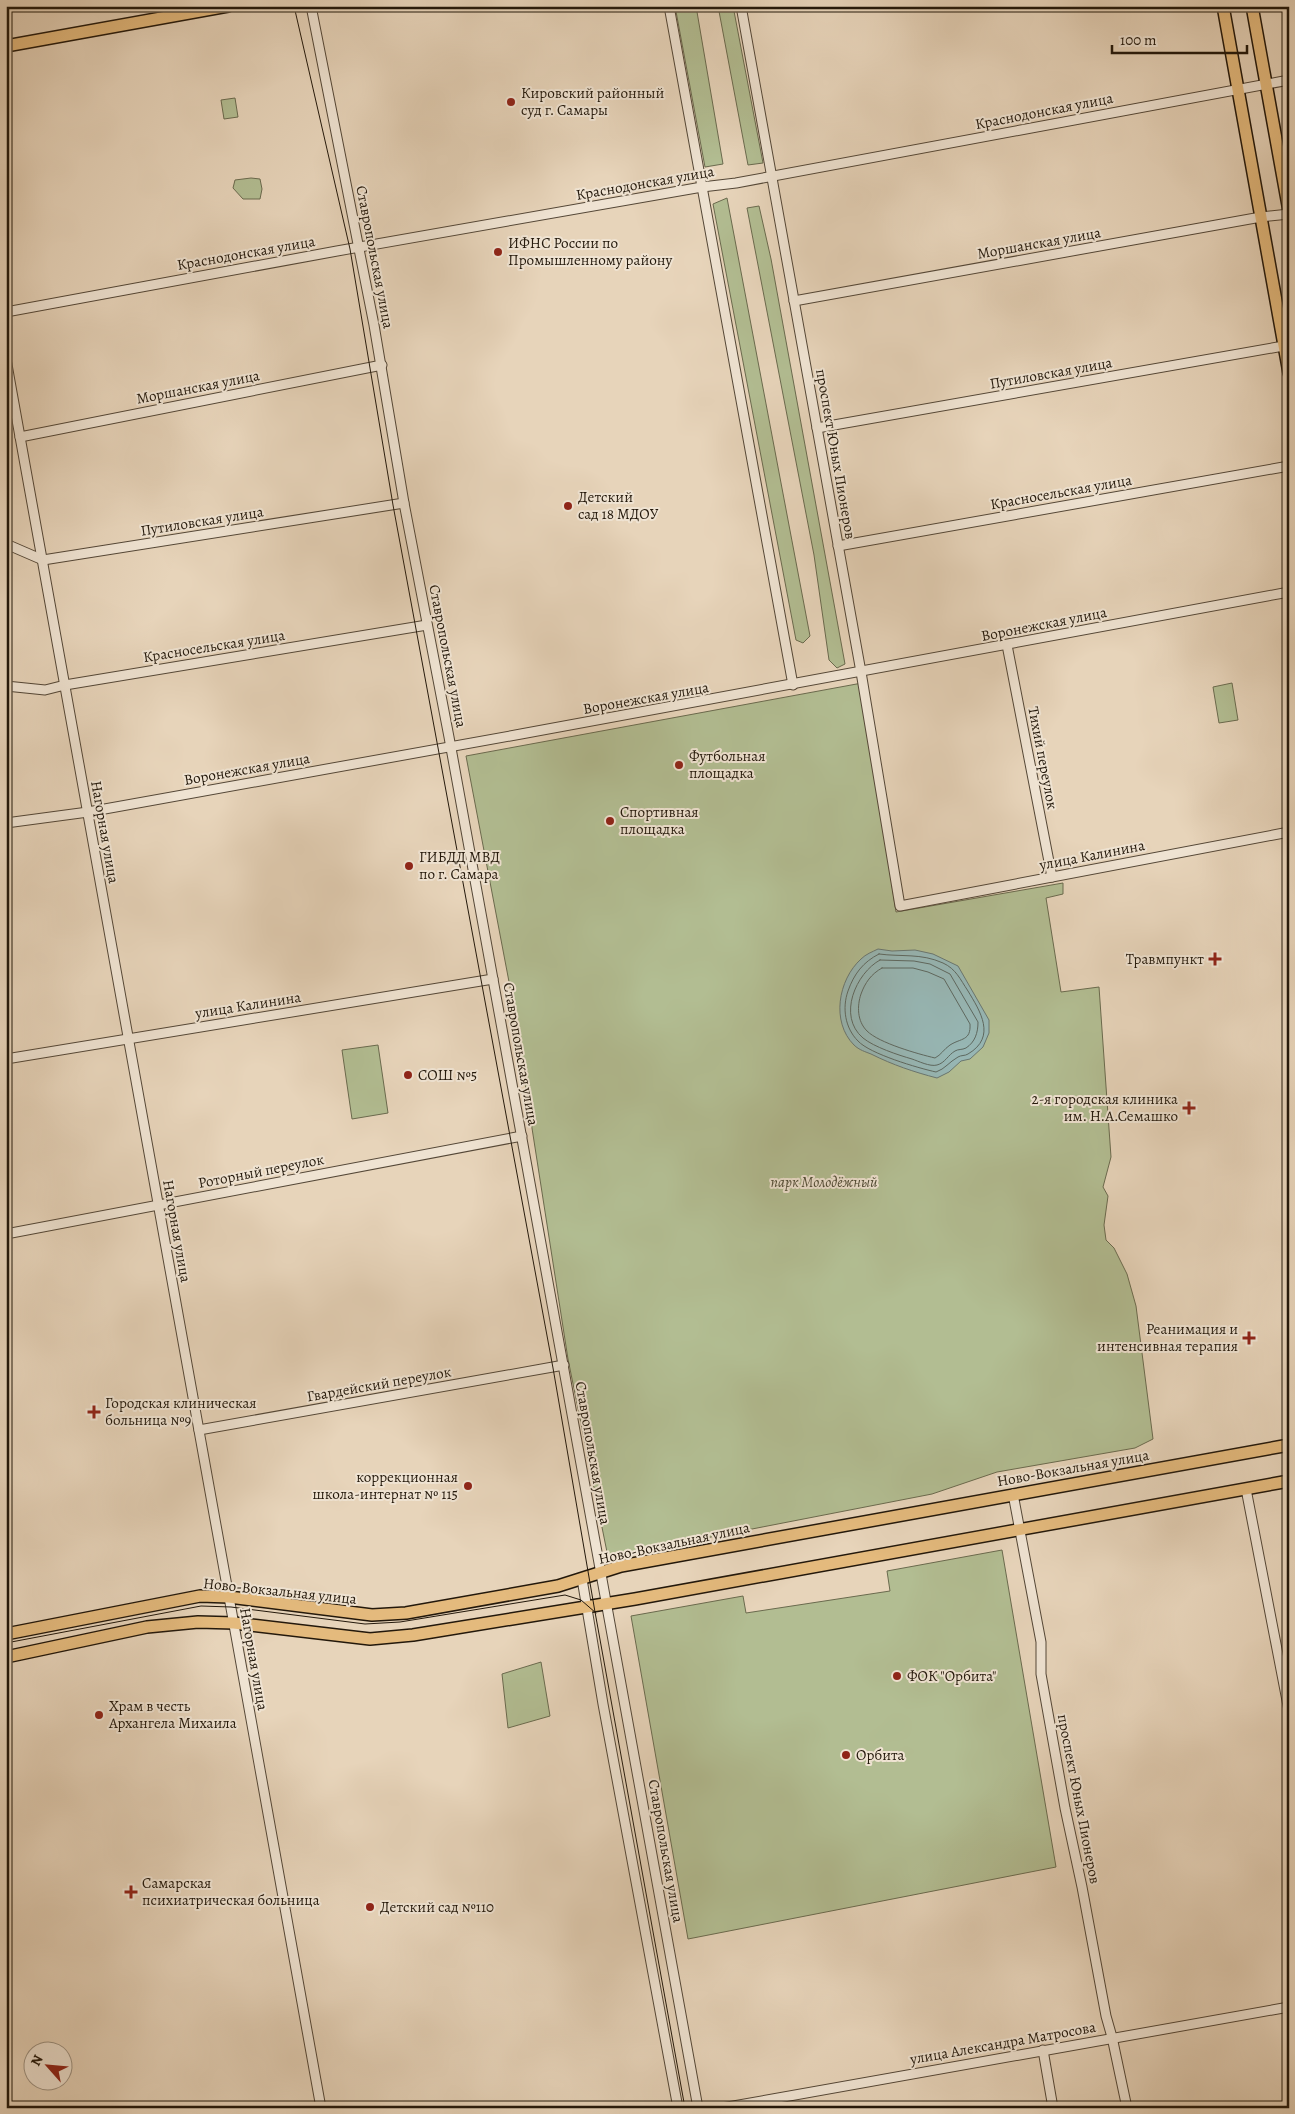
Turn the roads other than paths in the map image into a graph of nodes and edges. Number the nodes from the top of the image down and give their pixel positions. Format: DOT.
graph roads {
  1 [pos="228,6"];
  2 [pos="311,6"];
  3 [pos="669,6"];
  4 [pos="741,6"];
  5 [pos="1223,6"];
  6 [pos="1252,6"];
  7 [pos="6,46"];
  8 [pos="1289,80"];
  9 [pos="1266,84"];
  10 [pos="1238,88"];
  11 [pos="772,176"];
  12 [pos="702,187"];
  13 [pos="1289,213"];
  14 [pos="1261,217"];
  15 [pos="360,247"];
  16 [pos="794,301"];
  17 [pos="6,312"];
  18 [pos="1286,345"];
  19 [pos="6,359"];
  20 [pos="382,364"];
  21 [pos="1289,373"];
  22 [pos="817,428"];
  23 [pos="20,437"];
  24 [pos="1289,466"];
  25 [pos="404,503"];
  26 [pos="6,544"];
  27 [pos="838,546"];
  28 [pos="42,560"];
  29 [pos="1289,592"];
  30 [pos="427,625"];
  31 [pos="1007,645"];
  32 [pos="861,672"];
  33 [pos="65,685"];
  34 [pos="793,685"];
  35 [pos="6,686"];
  36 [pos="451,747"];
  37 [pos="88,812"];
  38 [pos="6,823"];
  39 [pos="1289,832"];
  40 [pos="1052,877"];
  41 [pos="900,906"];
  42 [pos="493,979"];
  43 [pos="128,1038"];
  44 [pos="6,1058"];
  45 [pos="522,1136"];
  46 [pos="158,1205"];
  47 [pos="6,1234"];
  48 [pos="564,1365"];
  49 [pos="199,1430"];
  50 [pos="1289,1445"];
  51 [pos="1289,1481"];
  52 [pos="1246,1490"];
  53 [pos="1013,1494"];
  54 [pos="1020,1529"];
  55 [pos="600,1572"];
  56 [pos="582,1579"];
  57 [pos="229,1598"];
  58 [pos="606,1603"];
  59 [pos="586,1606"];
  60 [pos="234,1623"];
  61 [pos="6,1634"];
  62 [pos="6,1657"];
  63 [pos="1289,1711"];
  64 [pos="1289,2007"];
  65 [pos="1112,2038"];
  66 [pos="1044,2050"];
  67 [pos="321,2108"];
  68 [pos="678,2108"];
  69 [pos="698,2108"];
  70 [pos="722,2108"];
  71 [pos="1053,2108"];
  72 [pos="1126,2108"];
  1 -- 7 [label="main road"];
  2 -- 15 [label="street, Ставропольская улица"];
  3 -- 12 [label="street"];
  4 -- 11 [label="street, проспект Юных Пионеров"];
  5 -- 10 [label="main road"];
  6 -- 9 [label="main road"];
  8 -- 9 [label="street, Краснодонская улица"];
  9 -- 10 [label="street, Краснодонская улица"];
  9 -- 13 [label="main road"];
  10 -- 11 [label="street, Краснодонская улица"];
  10 -- 14 [label="main road"];
  11 -- 12 [label="street, Краснодонская улица"];
  11 -- 16 [label="street, проспект Юных Пионеров"];
  12 -- 15 [label="street, Краснодонская улица"];
  12 -- 34 [label="street"];
  13 -- 14 [label="street, Моршанская улица"];
  14 -- 16 [label="street, Моршанская улица"];
  14 -- 18 [label="main road"];
  15 -- 17 [label="street, Краснодонская улица"];
  15 -- 20 [label="street, Ставропольская улица"];
  16 -- 22 [label="street, проспект Юных Пионеров"];
  18 -- 21 [label="main road"];
  18 -- 22 [label="street, Путиловская улица"];
  19 -- 23 [label="street, Нагорная улица"];
  20 -- 23 [label="street, Моршанская улица"];
  20 -- 25 [label="street, Ставропольская улица"];
  22 -- 27 [label="street, проспект Юных Пионеров"];
  23 -- 28 [label="street, Нагорная улица"];
  24 -- 27 [label="street, Красносельская улица"];
  25 -- 28 [label="street, Путиловская улица"];
  25 -- 30 [label="street, Ставропольская улица"];
  26 -- 28 [label="street"];
  27 -- 32 [label="street, проспект Юных Пионеров"];
  28 -- 33 [label="street, Нагорная улица"];
  29 -- 31 [label="street, Воронежская улица"];
  30 -- 33 [label="street, Красносельская улица"];
  30 -- 36 [label="street, Ставропольская улица"];
  31 -- 32 [label="street, Воронежская улица"];
  31 -- 40 [label="street, Тихий переулок"];
  32 -- 34 [label="street, Воронежская улица"];
  32 -- 41 [label="street, проспект Юных Пионеров"];
  33 -- 35 [label="street, Красносельская улица"];
  33 -- 37 [label="street, Нагорная улица"];
  34 -- 36 [label="street, Воронежская улица"];
  36 -- 37 [label="street, Воронежская улица"];
  36 -- 42 [label="street, Ставропольская улица"];
  37 -- 38 [label="street, Воронежская улица"];
  37 -- 43 [label="street, Нагорная улица"];
  39 -- 40 [label="street, улица Калинина"];
  40 -- 41 [label="street, улица Калинина"];
  42 -- 43 [label="street, улица Калинина"];
  42 -- 45 [label="street, Ставропольская улица"];
  43 -- 44 [label="street, улица Калинина"];
  43 -- 46 [label="street, Нагорная улица"];
  45 -- 46 [label="street, Роторный переулок"];
  45 -- 48 [label="street, Ставропольская улица"];
  46 -- 47 [label="street, Роторный переулок"];
  46 -- 49 [label="street, Нагорная улица"];
  48 -- 49 [label="street, Гвардейский переулок"];
  48 -- 55 [label="street, Ставропольская улица"];
  49 -- 57 [label="street, Нагорная улица"];
  50 -- 53 [label="main road, Ново-Вокзальная улица"];
  51 -- 52 [label="main road"];
  52 -- 54 [label="main road"];
  52 -- 63 [label="street"];
  53 -- 54 [label="street, проспект Юных Пионеров"];
  53 -- 55 [label="main road, Ново-Вокзальная улица"];
  54 -- 58 [label="main road"];
  54 -- 65 [label="street, проспект Юных Пионеров"];
  55 -- 56 [label="main road, Ново-Вокзальная улица"];
  55 -- 58 [label="street, Ставропольская улица"];
  56 -- 57 [label="main road, Ново-Вокзальная улица"];
  56 -- 59 [label="street"];
  57 -- 60 [label="street, Нагорная улица"];
  57 -- 61 [label="main road, Ново-Вокзальная улица"];
  58 -- 59 [label="main road"];
  58 -- 69 [label="street, Ставропольская улица"];
  59 -- 60 [label="main road"];
  59 -- 68 [label="street"];
  60 -- 62 [label="main road"];
  60 -- 67 [label="street, Нагорная улица"];
  64 -- 65 [label="street, улица Александра Матросова"];
  65 -- 66 [label="street, улица Александра Матросова"];
  65 -- 72 [label="street, проспект Юных Пионеров"];
  66 -- 70 [label="street, улица Александра Матросова"];
  66 -- 71 [label="street"];
}
